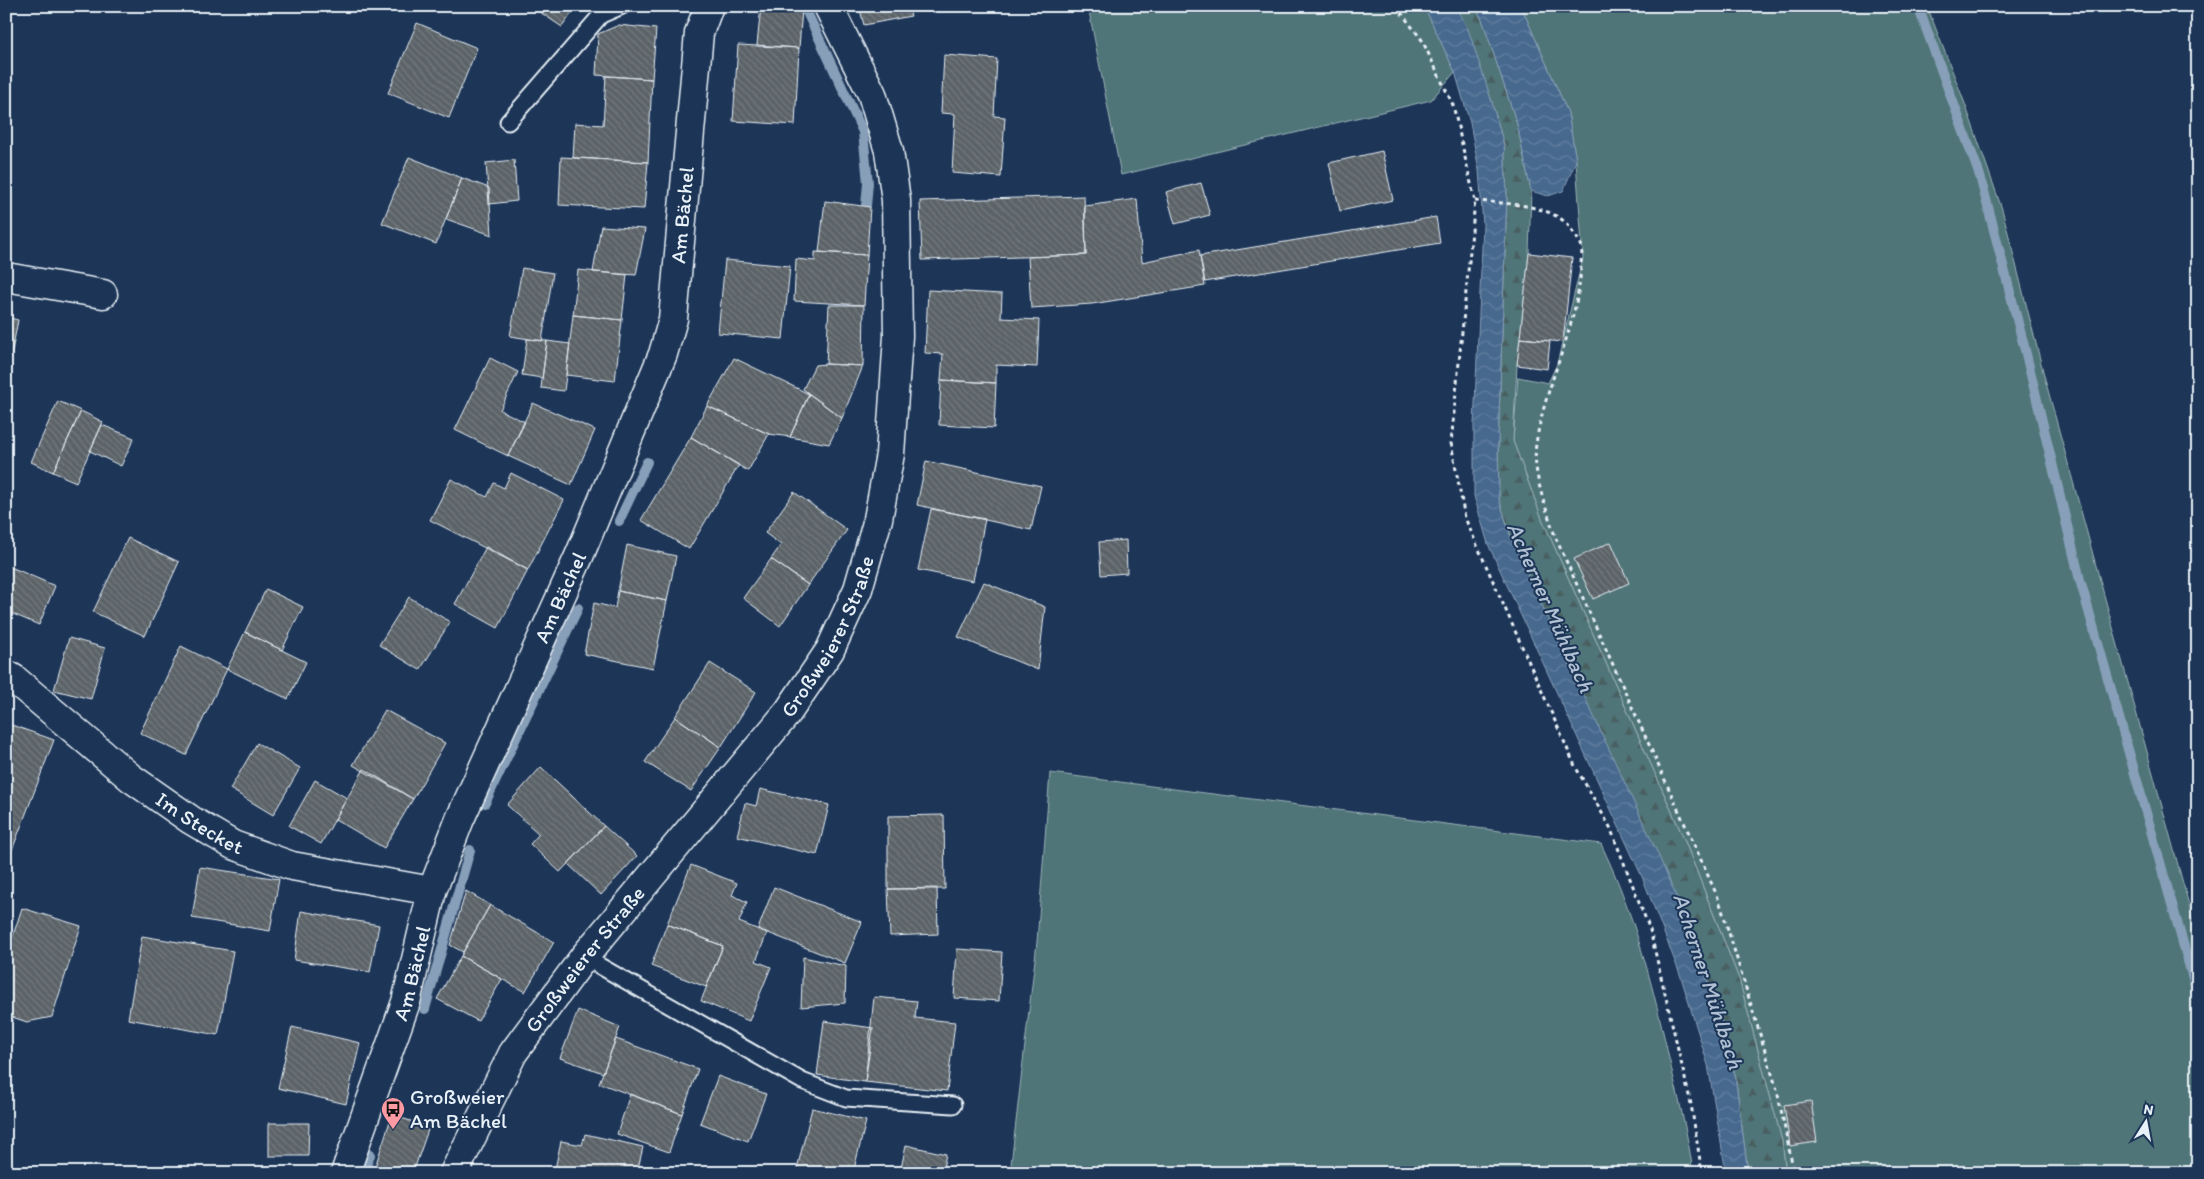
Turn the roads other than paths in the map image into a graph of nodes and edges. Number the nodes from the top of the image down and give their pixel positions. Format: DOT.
graph roads {
  1 [pos="622,6"];
  2 [pos="709,6"];
  3 [pos="828,6"];
  4 [pos="508,122"];
  5 [pos="6,277"];
  6 [pos="102,294"];
  7 [pos="6,674"];
  8 [pos="432,891"];
  9 [pos="584,957"];
  10 [pos="953,1105"];
  11 [pos="346,1173"];
  12 [pos="454,1173"];
  1 -- 4 [label="lane"];
  2 -- 8 [label="street, Am Bächel"];
  3 -- 9 [label="street, Großweierer Straße"];
  5 -- 6 [label="street"];
  7 -- 8 [label="street, Im Stecket"];
  8 -- 11 [label="street, Am Bächel"];
  9 -- 10 [label="lane"];
  9 -- 12 [label="street, Großweierer Straße"];
}
